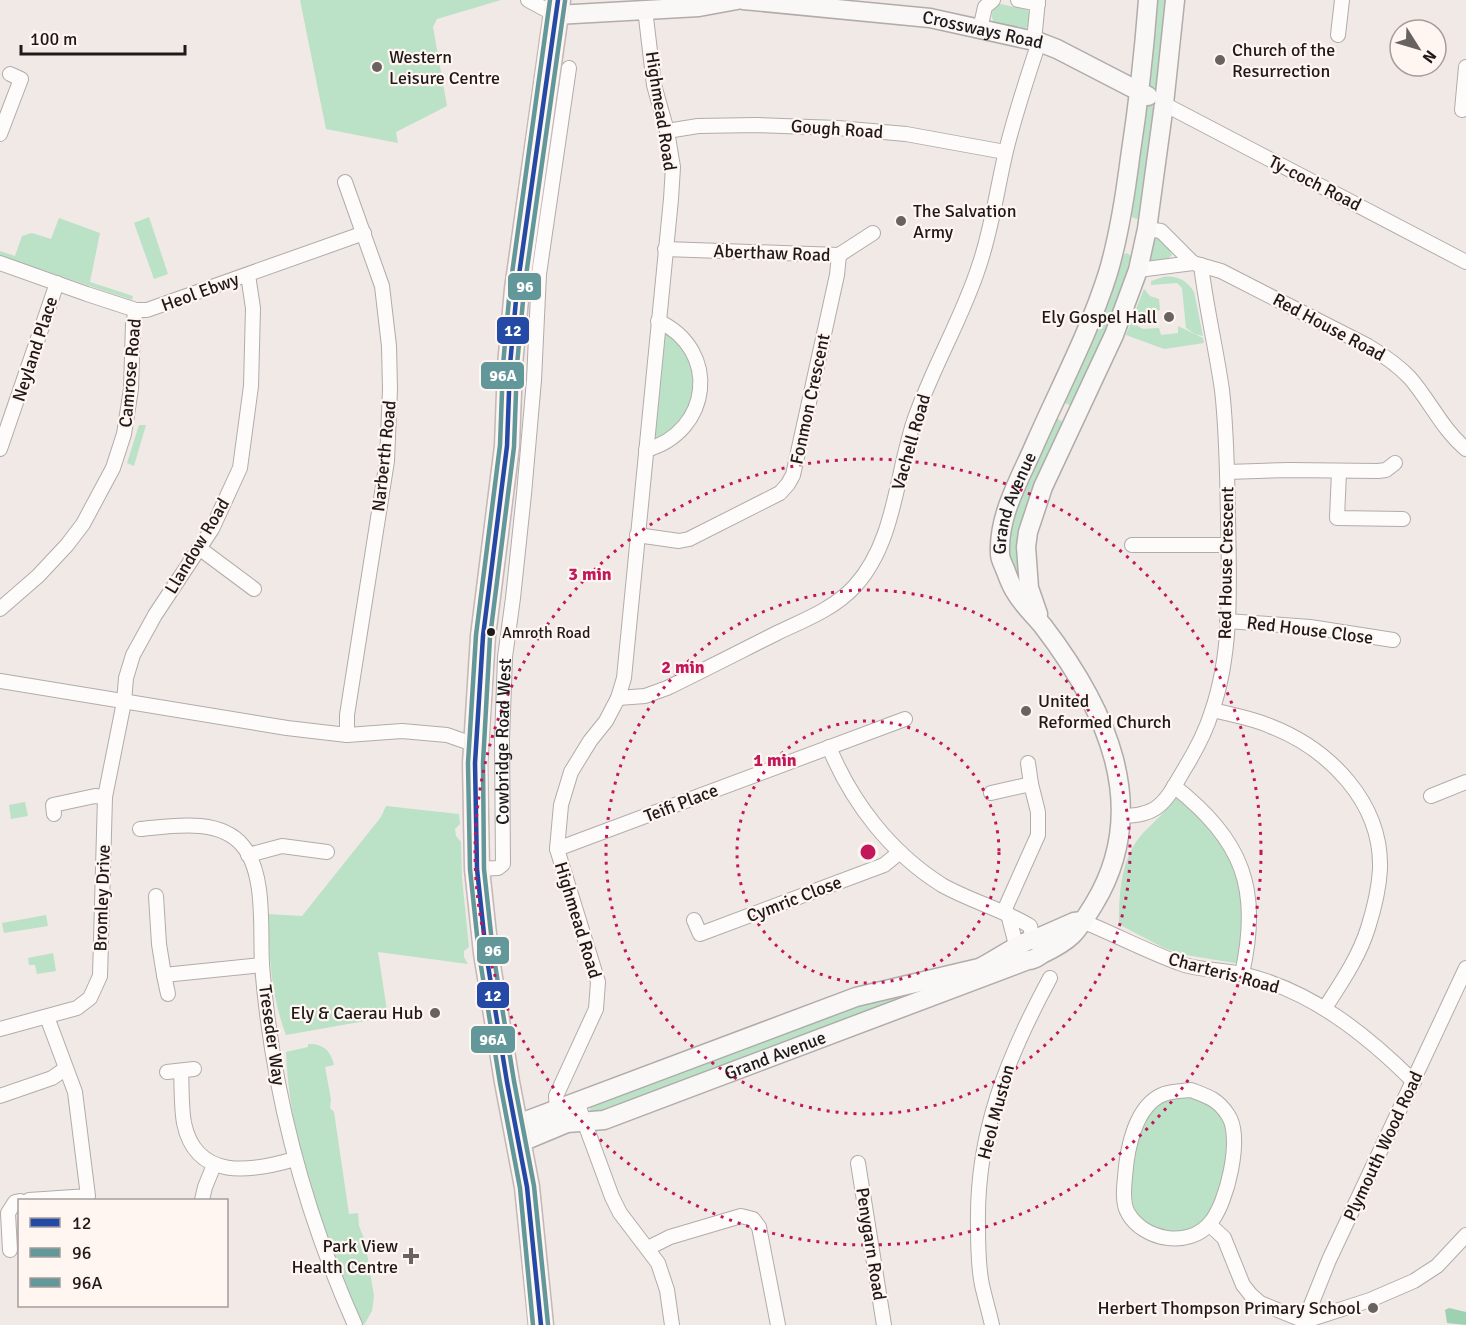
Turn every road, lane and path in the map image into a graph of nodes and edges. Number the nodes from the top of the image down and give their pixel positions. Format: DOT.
graph roads {
  1 [pos="528,0"];
  2 [pos="737,0"];
  3 [pos="743,0"];
  4 [pos="993,0"];
  5 [pos="1018,0"];
  6 [pos="1148,0"];
  7 [pos="1175,0"];
  8 [pos="1342,0"];
  9 [pos="1038,2"];
  10 [pos="699,4"];
  11 [pos="557,8"];
  12 [pos="645,9"];
  13 [pos="980,29"];
  14 [pos="1338,35"];
  15 [pos="1037,41"];
  16 [pos="1466,67"];
  17 [pos="569,68"];
  18 [pos="10,74"];
  19 [pos="1140,92"];
  20 [pos="555,97"];
  21 [pos="1164,104"];
  22 [pos="1462,110"];
  23 [pos="667,131"];
  24 [pos="0,134"];
  25 [pos="1005,152"];
  26 [pos="345,182"];
  27 [pos="1119,229"];
  28 [pos="1147,229"];
  29 [pos="364,232"];
  30 [pos="873,232"];
  31 [pos="665,249"];
  32 [pos="839,255"];
  33 [pos="1466,262"];
  34 [pos="0,263"];
  35 [pos="1197,264"];
  36 [pos="1138,270"];
  37 [pos="248,275"];
  38 [pos="57,283"];
  39 [pos="135,310"];
  40 [pos="658,321"];
  41 [pos="1051,408"];
  42 [pos="1077,418"];
  43 [pos="518,448"];
  44 [pos="1466,449"];
  45 [pos="646,450"];
  46 [pos="3,453"];
  47 [pos="1395,463"];
  48 [pos="1227,472"];
  49 [pos="1339,472"];
  50 [pos="1403,519"];
  51 [pos="638,535"];
  52 [pos="1132,545"];
  53 [pos="1228,545"];
  54 [pos="199,548"];
  55 [pos="254,589"];
  56 [pos="0,609"];
  57 [pos="1227,621"];
  58 [pos="1042,625"];
  59 [pos="1393,640"];
  60 [pos="0,681"];
  61 [pos="618,698"];
  62 [pos="124,702"];
  63 [pos="1213,710"];
  64 [pos="905,719"];
  65 [pos="347,735"];
  66 [pos="476,742"];
  67 [pos="829,747"];
  68 [pos="1028,763"];
  69 [pos="1466,782"];
  70 [pos="1030,784"];
  71 [pos="1174,786"];
  72 [pos="991,793"];
  73 [pos="1431,796"];
  74 [pos="105,797"];
  75 [pos="54,814"];
  76 [pos="1121,816"];
  77 [pos="140,829"];
  78 [pos="557,849"];
  79 [pos="900,852"];
  80 [pos="248,855"];
  81 [pos="317,855"];
  82 [pos="477,869"];
  83 [pos="156,896"];
  84 [pos="1006,913"];
  85 [pos="694,920"];
  86 [pos="1082,921"];
  87 [pos="1030,950"];
  88 [pos="262,965"];
  89 [pos="1466,968"];
  90 [pos="1242,974"];
  91 [pos="164,975"];
  92 [pos="1050,978"];
  93 [pos="168,994"];
  94 [pos="1325,1008"];
  95 [pos="47,1017"];
  96 [pos="0,1029"];
  97 [pos="65,1069"];
  98 [pos="181,1071"];
  99 [pos="1414,1082"];
  100 [pos="0,1096"];
  101 [pos="577,1102"];
  102 [pos="557,1109"];
  103 [pos="584,1122"];
  104 [pos="517,1134"];
  105 [pos="295,1159"];
  106 [pos="858,1163"];
  107 [pos="213,1165"];
  108 [pos="89,1198"];
  109 [pos="59,1199"];
  110 [pos="202,1199"];
  111 [pos="18,1201"];
  112 [pos="1210,1225"];
  113 [pos="1466,1235"];
  114 [pos="648,1248"];
  115 [pos="10,1250"];
  116 [pos="1304,1323"];
  117 [pos="355,1325"];
  118 [pos="542,1325"];
  119 [pos="672,1325"];
  120 [pos="778,1325"];
  121 [pos="884,1325"];
  122 [pos="992,1325"];
  1 -- 11 [label="street"];
  2 -- 10 [label="street"];
  3 -- 13 [label="street, Crossways Road"];
  4 -- 13 [label="street"];
  5 -- 9 [label="street"];
  6 -- 19 [label="street, Grand Avenue"];
  7 -- 21 [label="street, Grand Avenue"];
  8 -- 14 [label="street"];
  9 -- 15 [label="street, Vachell Road"];
  10 -- 12 [label="street"];
  11 -- 12 [label="street"];
  11 -- 20 [label="highway, Cowbridge Road West"];
  12 -- 23 [label="street, Highmead Road"];
  13 -- 15 [label="street, Crossways Road"];
  15 -- 19 [label="street, Crossways Road"];
  15 -- 25 [label="street, Vachell Road"];
  16 -- 22 [label="street"];
  17 -- 20 [label="street, Cowbridge Road West"];
  18 -- 24 [label="street"];
  19 -- 21 [label="street"];
  19 -- 27 [label="street, Grand Avenue"];
  20 -- 43 [label="highway, Cowbridge Road West"];
  21 -- 28 [label="street, Grand Avenue"];
  21 -- 33 [label="street, Ty-coch Road"];
  23 -- 25 [label="street, Gough Road"];
  23 -- 31 [label="street, Highmead Road"];
  25 -- 61 [label="street, Vachell Road"];
  26 -- 29 [label="street, Narberth Road"];
  27 -- 28 [label="street"];
  27 -- 41 [label="street, Grand Avenue"];
  28 -- 35 [label="street, Red House Road"];
  28 -- 36 [label="street, Grand Avenue"];
  29 -- 37 [label="street, Heol Ebwy"];
  29 -- 65 [label="street, Narberth Road"];
  30 -- 32 [label="street, Aberthaw Road"];
  31 -- 32 [label="street, Aberthaw Road"];
  31 -- 40 [label="street, Highmead Road"];
  32 -- 51 [label="street, Fonmon Crescent"];
  34 -- 38 [label="street, Heol Ebwy"];
  35 -- 36 [label="street, Red House Road"];
  35 -- 44 [label="street, Red House Road"];
  35 -- 48 [label="street, Red House Crescent"];
  36 -- 42 [label="street, Grand Avenue"];
  37 -- 39 [label="street, Heol Ebwy"];
  37 -- 54 [label="street, Llandow Road"];
  38 -- 39 [label="street, Heol Ebwy"];
  38 -- 46 [label="street, Neyland Place"];
  39 -- 56 [label="street, Camrose Road"];
  40 -- 45 [label="street, Highmead Road"];
  40 -- 45 [label="street"];
  41 -- 42 [label="street"];
  41 -- 58 [label="street, Grand Avenue"];
  42 -- 58 [label="street, Grand Avenue"];
  43 -- 66 [label="highway, Cowbridge Road West"];
  43 -- 82 [label="street, Cowbridge Road West"];
  45 -- 51 [label="street, Highmead Road"];
  47 -- 49 [label="street"];
  48 -- 49 [label="street"];
  48 -- 53 [label="street, Red House Crescent"];
  49 -- 50 [label="street"];
  51 -- 61 [label="street, Highmead Road"];
  52 -- 53 [label="street"];
  53 -- 57 [label="street, Red House Crescent"];
  54 -- 55 [label="street"];
  54 -- 62 [label="street, Llandow Road"];
  57 -- 59 [label="street, Red House Close"];
  57 -- 63 [label="street, Red House Crescent"];
  58 -- 76 [label="street, Grand Avenue"];
  60 -- 62 [label="street"];
  61 -- 78 [label="street, Highmead Road"];
  62 -- 65 [label="street"];
  62 -- 74 [label="street, Bromley Drive"];
  63 -- 71 [label="street, Red House Crescent"];
  63 -- 94 [label="street"];
  64 -- 67 [label="street, Teifi Place"];
  65 -- 66 [label="street"];
  66 -- 82 [label="highway, Cowbridge Road West"];
  67 -- 78 [label="street, Teifi Place"];
  67 -- 79 [label="street"];
  68 -- 70 [label="street"];
  69 -- 73 [label="street"];
  70 -- 72 [label="street"];
  70 -- 84 [label="street"];
  71 -- 76 [label="street, Red House Crescent"];
  71 -- 90 [label="street"];
  74 -- 75 [label="street"];
  74 -- 95 [label="street, Bromley Drive"];
  76 -- 86 [label="street, Grand Avenue"];
  77 -- 80 [label="street, Treseder Way"];
  78 -- 102 [label="street, Highmead Road"];
  79 -- 84 [label="street"];
  79 -- 85 [label="street, Cymric Close"];
  80 -- 81 [label="street"];
  80 -- 88 [label="street, Treseder Way"];
  82 -- 104 [label="highway, Cowbridge Road West"];
  83 -- 91 [label="street"];
  84 -- 87 [label="street"];
  84 -- 87 [label="street"];
  86 -- 87 [label="street, Grand Avenue"];
  86 -- 90 [label="street, Charteris Road"];
  87 -- 101 [label="street, Grand Avenue"];
  87 -- 103 [label="street, Grand Avenue"];
  88 -- 91 [label="street"];
  88 -- 105 [label="street, Treseder Way"];
  89 -- 99 [label="street, Plymouth Wood Road"];
  90 -- 94 [label="street, Charteris Road"];
  91 -- 93 [label="street"];
  92 -- 122 [label="street, Heol Muston"];
  94 -- 99 [label="street, Charteris Road"];
  95 -- 96 [label="street, Bromley Drive"];
  95 -- 97 [label="street"];
  97 -- 100 [label="street"];
  97 -- 108 [label="street"];
  98 -- 107 [label="street"];
  99 -- 116 [label="street, Plymouth Wood Road"];
  101 -- 102 [label="street, Grand Avenue"];
  101 -- 103 [label="street"];
  102 -- 104 [label="street, Grand Avenue"];
  103 -- 104 [label="street, Grand Avenue"];
  103 -- 114 [label="street"];
  104 -- 118 [label="highway, Cowbridge Road West"];
  105 -- 107 [label="street"];
  105 -- 117 [label="street, Treseder Way"];
  106 -- 121 [label="street, Penygarn Road"];
  107 -- 110 [label="street"];
  108 -- 109 [label="street"];
  111 -- 115 [label="street"];
  112 -- 112 [label="street"];
  112 -- 116 [label="street"];
  113 -- 116 [label="street"];
  114 -- 119 [label="street"];
  114 -- 120 [label="street"];
}
